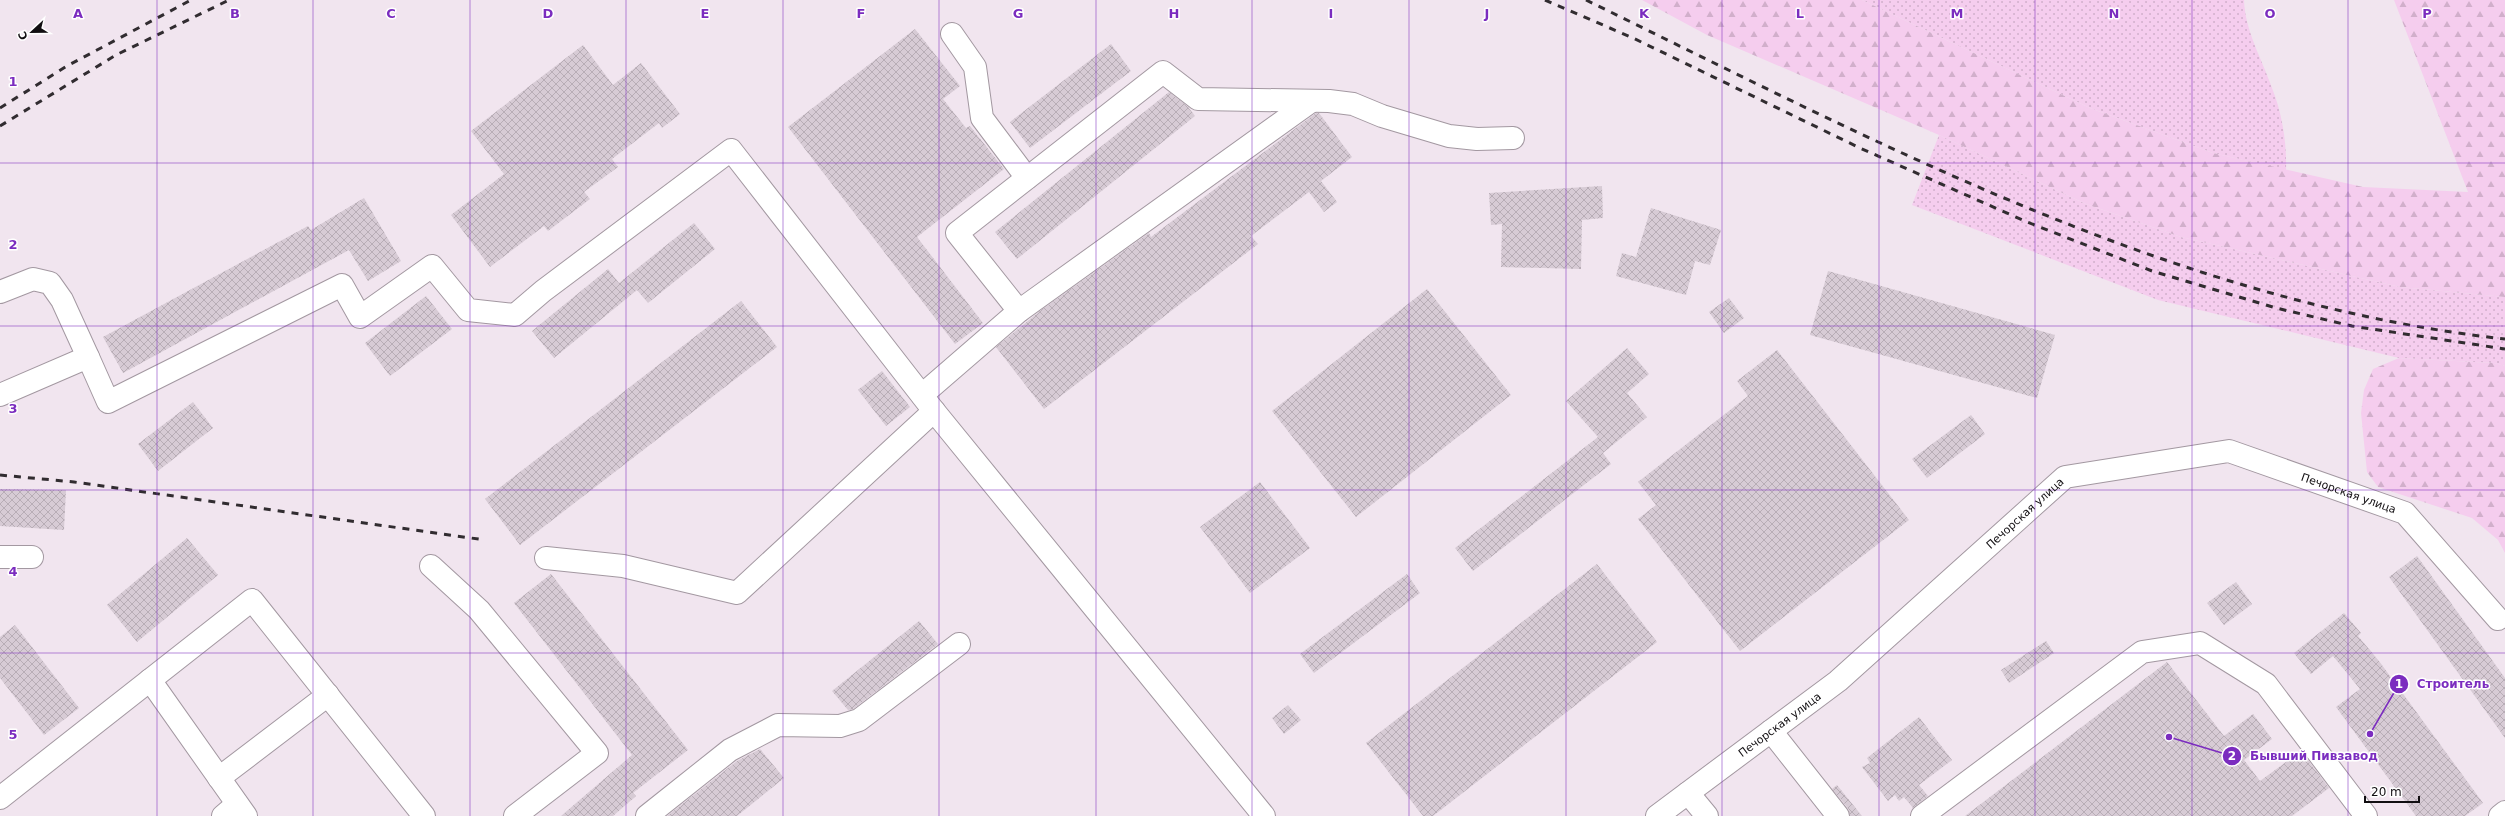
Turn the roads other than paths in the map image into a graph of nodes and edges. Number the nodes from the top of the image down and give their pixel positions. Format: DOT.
graph roads {
  1 [pos="952,34"];
  2 [pos="1310,102"];
  3 [pos="1513,138"];
  4 [pos="1027,178"];
  5 [pos="0,292"];
  6 [pos="1019,311"];
  7 [pos="88,357"];
  8 [pos="0,395"];
  9 [pos="928,403"];
  10 [pos="0,557"];
  11 [pos="32,557"];
  12 [pos="546,558"];
  13 [pos="431,566"];
  14 [pos="2498,619"];
  15 [pos="959,644"];
  16 [pos="150,680"];
  17 [pos="328,695"];
  18 [pos="1771,731"];
  19 [pos="219,778"];
  20 [pos="1688,793"];
  21 [pos="0,798"];
  22 [pos="235,812"];
  23 [pos="2505,812"];
  24 [pos="424,816"];
  25 [pos="515,816"];
  26 [pos="647,816"];
  27 [pos="1264,816"];
  28 [pos="1657,816"];
  29 [pos="1706,816"];
  30 [pos="1838,816"];
  31 [pos="1922,816"];
  32 [pos="2366,816"];
  33 [pos="2500,816"];
  1 -- 4 [label="street"];
  2 -- 3 [label="street"];
  2 -- 4 [label="street"];
  2 -- 6 [label="street"];
  4 -- 6 [label="street"];
  5 -- 7 [label="street"];
  6 -- 9 [label="street"];
  7 -- 8 [label="street"];
  7 -- 9 [label="street"];
  9 -- 12 [label="street"];
  9 -- 27 [label="street"];
  10 -- 11 [label="street"];
  13 -- 25 [label="street"];
  14 -- 18 [label="street, Печорская улица"];
  15 -- 26 [label="street"];
  16 -- 17 [label="street"];
  16 -- 19 [label="street"];
  16 -- 21 [label="street"];
  17 -- 19 [label="street"];
  17 -- 24 [label="street"];
  18 -- 20 [label="street, Печорская улица"];
  18 -- 30 [label="street"];
  19 -- 22 [label="street"];
  20 -- 28 [label="street, Печорская улица"];
  20 -- 29 [label="street"];
  23 -- 33 [label="street"];
  31 -- 32 [label="street"];
}
